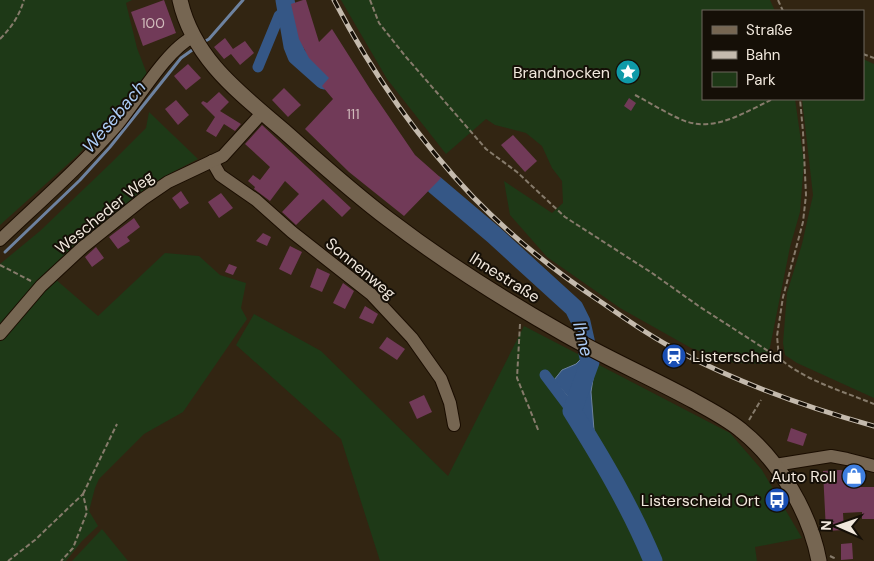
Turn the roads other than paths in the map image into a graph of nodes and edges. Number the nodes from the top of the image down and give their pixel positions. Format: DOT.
graph roads {
  1 [pos="180,0"];
  2 [pos="197,43"];
  3 [pos="262,112"];
  4 [pos="212,161"];
  5 [pos="0,240"];
  6 [pos="0,334"];
  7 [pos="454,425"];
  8 [pos="775,465"];
  9 [pos="874,466"];
  10 [pos="819,561"];
  1 -- 2 [label="main road, Ihnestraße"];
  2 -- 3 [label="main road, Ihnestraße"];
  2 -- 5 [label="street"];
  3 -- 4 [label="street, Wescheder Weg"];
  3 -- 8 [label="main road, Ihnestraße"];
  4 -- 6 [label="street, Wescheder Weg"];
  4 -- 7 [label="street, Sonnenweg"];
  8 -- 9 [label="street"];
  8 -- 10 [label="main road, Ihnestraße"];
}
